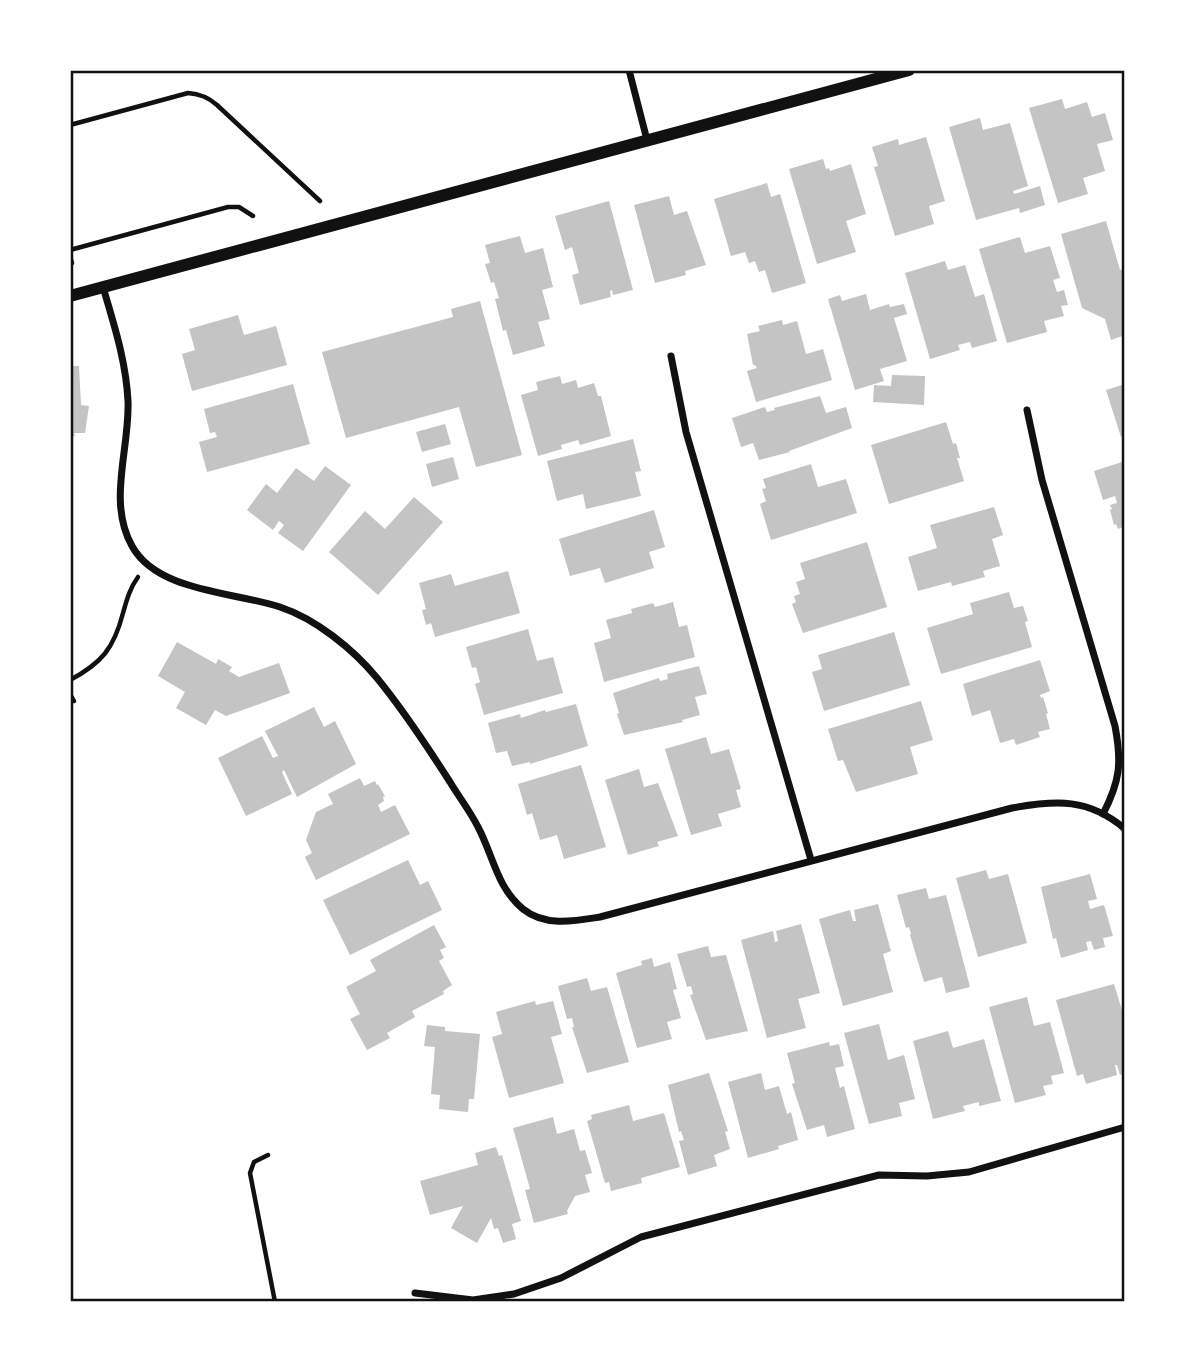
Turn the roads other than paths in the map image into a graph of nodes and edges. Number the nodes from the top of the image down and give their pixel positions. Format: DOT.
graph roads {
  1 [pos="629,70"];
  2 [pos="909,70"];
  3 [pos="647,140"];
  4 [pos="103,287"];
  5 [pos="70,296"];
  6 [pos="671,356"];
  7 [pos="1027,410"];
  8 [pos="1103,814"];
  9 [pos="1125,829"];
  10 [pos="811,860"];
  11 [pos="1125,1127"];
  12 [pos="415,1293"];
  1 -- 3 [label="street"];
  2 -- 3 [label="street"];
  3 -- 4 [label="street"];
  4 -- 5 [label="street"];
  4 -- 10 [label="street"];
  6 -- 10 [label="street"];
  7 -- 8 [label="street"];
  8 -- 9 [label="street"];
  8 -- 10 [label="street"];
  11 -- 12 [label="street"];
}
